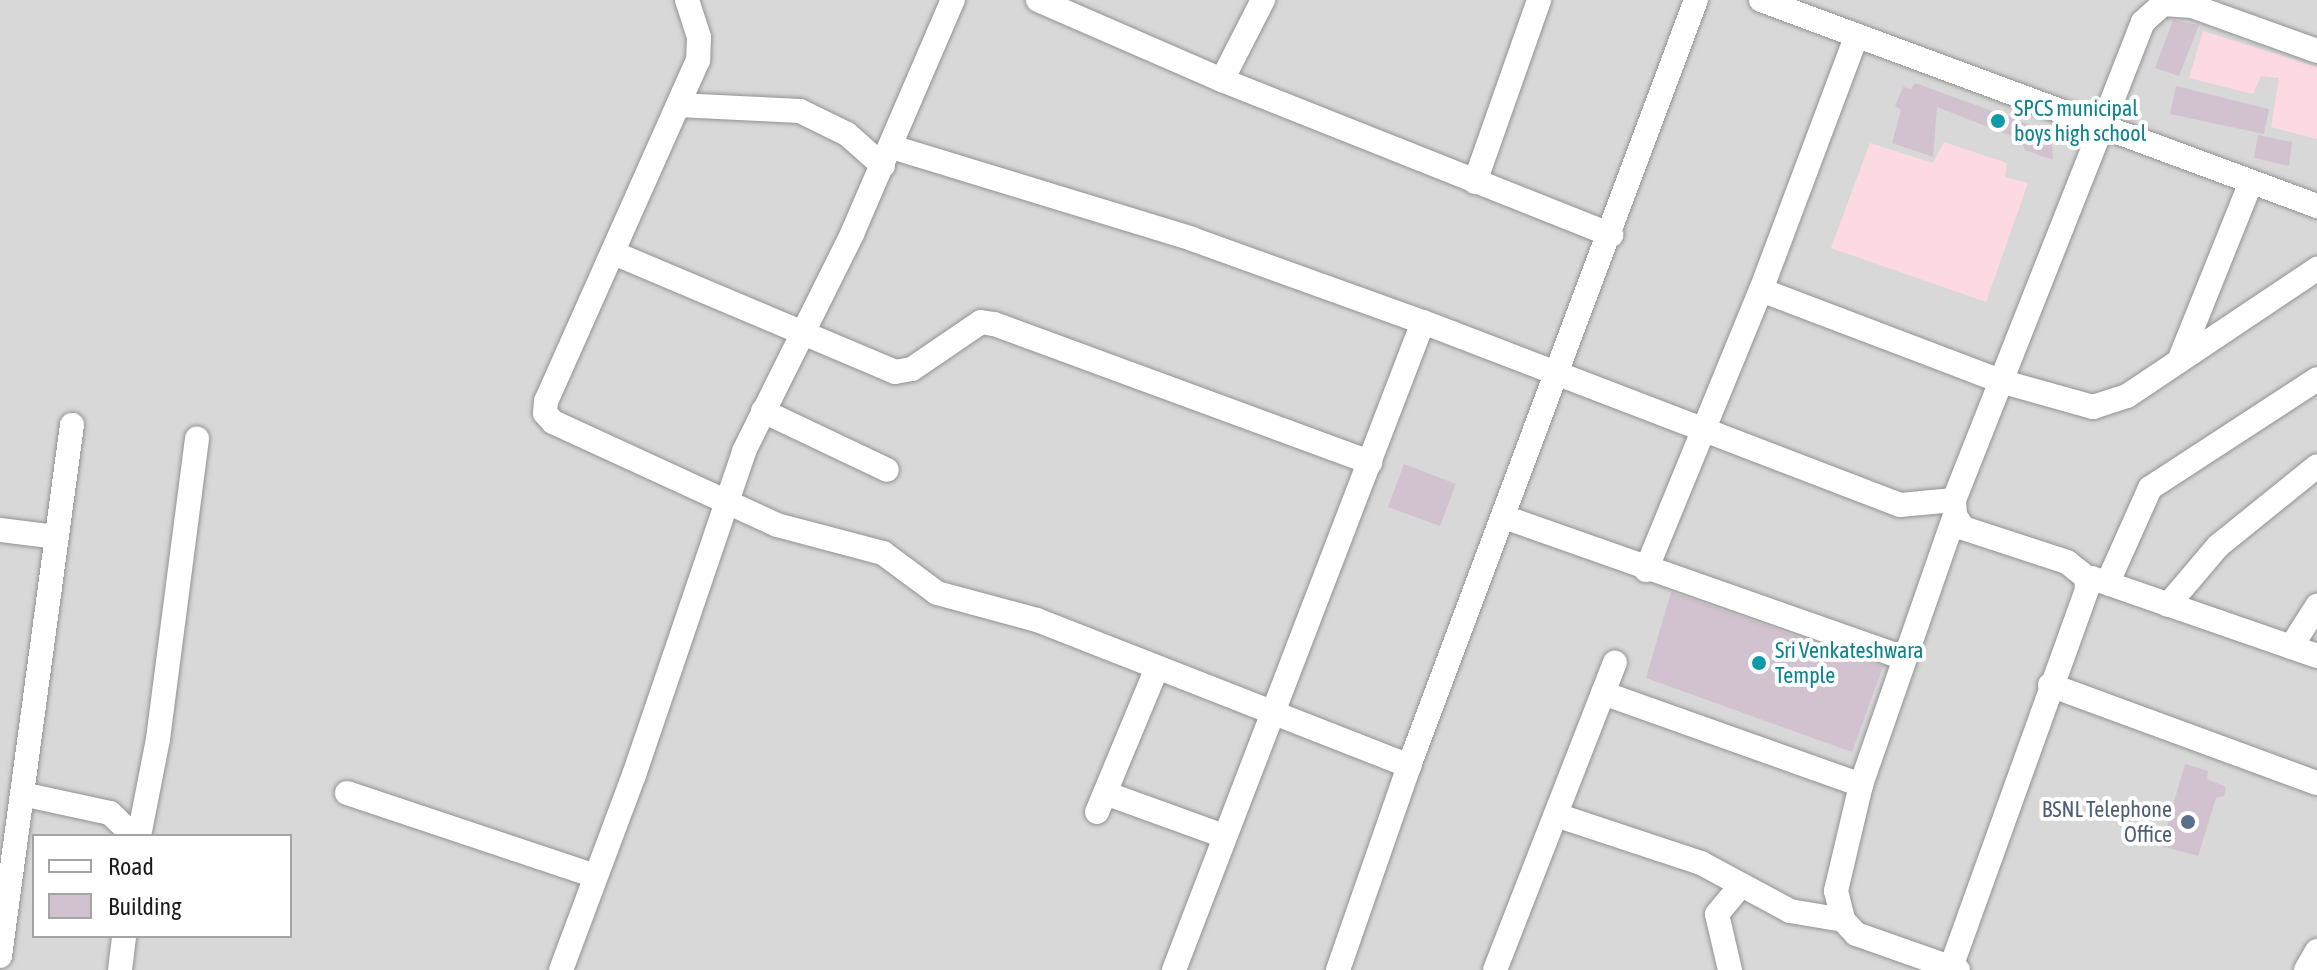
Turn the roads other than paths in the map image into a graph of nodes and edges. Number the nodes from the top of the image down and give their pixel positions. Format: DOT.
graph roads {
  1 [pos="687,0"];
  2 [pos="953,0"];
  3 [pos="1038,0"];
  4 [pos="1263,0"];
  5 [pos="1539,0"];
  6 [pos="1696,0"];
  7 [pos="1761,0"];
  8 [pos="2167,2"];
  9 [pos="1856,37"];
  10 [pos="2316,47"];
  11 [pos="1222,80"];
  12 [pos="678,105"];
  13 [pos="2101,129"];
  14 [pos="888,156"];
  15 [pos="1475,182"];
  16 [pos="2251,182"];
  17 [pos="2317,206"];
  18 [pos="1611,235"];
  19 [pos="616,254"];
  20 [pos="2317,269"];
  21 [pos="1761,290"];
  22 [pos="1423,322"];
  23 [pos="802,332"];
  24 [pos="2179,361"];
  25 [pos="1558,375"];
  26 [pos="2317,379"];
  27 [pos="2000,381"];
  28 [pos="763,411"];
  29 [pos="72,425"];
  30 [pos="1701,427"];
  31 [pos="197,439"];
  32 [pos="1370,462"];
  33 [pos="2317,466"];
  34 [pos="887,470"];
  35 [pos="725,502"];
  36 [pos="1954,508"];
  37 [pos="1504,517"];
  38 [pos="0,530"];
  39 [pos="56,537"];
  40 [pos="1646,570"];
  41 [pos="2097,579"];
  42 [pos="2168,605"];
  43 [pos="2317,606"];
  44 [pos="2291,647"];
  45 [pos="2317,656"];
  46 [pos="1904,658"];
  47 [pos="1615,663"];
  48 [pos="1157,668"];
  49 [pos="2050,685"];
  50 [pos="1603,693"];
  51 [pos="1271,714"];
  52 [pos="1409,766"];
  53 [pos="2317,783"];
  54 [pos="1861,785"];
  55 [pos="347,793"];
  56 [pos="22,794"];
  57 [pos="1556,815"];
  58 [pos="134,834"];
  59 [pos="136,834"];
  60 [pos="1224,836"];
  61 [pos="595,876"];
  62 [pos="1741,885"];
  63 [pos="1843,920"];
  64 [pos="124,938"];
  65 [pos="2317,951"];
  66 [pos="0,956"];
  67 [pos="1953,969"];
  68 [pos="120,970"];
  69 [pos="561,970"];
  70 [pos="1174,970"];
  71 [pos="1338,970"];
  72 [pos="1495,970"];
  73 [pos="1730,970"];
  74 [pos="2306,970"];
  1 -- 12 [label="street"];
  2 -- 14 [label="street"];
  3 -- 11 [label="street"];
  4 -- 11 [label="street"];
  5 -- 15 [label="street"];
  6 -- 18 [label="street"];
  7 -- 9 [label="street"];
  8 -- 10 [label="street"];
  8 -- 13 [label="street"];
  9 -- 13 [label="street"];
  9 -- 21 [label="street"];
  11 -- 15 [label="street"];
  12 -- 14 [label="street"];
  12 -- 19 [label="street"];
  13 -- 16 [label="street"];
  13 -- 27 [label="street"];
  14 -- 22 [label="street"];
  14 -- 23 [label="street"];
  15 -- 18 [label="street"];
  16 -- 17 [label="street"];
  16 -- 24 [label="street"];
  18 -- 25 [label="street"];
  19 -- 23 [label="street"];
  19 -- 35 [label="street"];
  20 -- 24 [label="street"];
  21 -- 27 [label="street"];
  21 -- 30 [label="street"];
  22 -- 25 [label="street"];
  22 -- 32 [label="street"];
  23 -- 28 [label="street"];
  23 -- 32 [label="street"];
  24 -- 27 [label="street"];
  25 -- 30 [label="street"];
  25 -- 37 [label="street"];
  26 -- 41 [label="street"];
  27 -- 36 [label="street"];
  28 -- 34 [label="street"];
  28 -- 35 [label="street"];
  29 -- 39 [label="street"];
  30 -- 36 [label="street"];
  30 -- 40 [label="street"];
  31 -- 59 [label="street"];
  32 -- 51 [label="street"];
  33 -- 42 [label="street"];
  35 -- 48 [label="street"];
  35 -- 61 [label="street"];
  36 -- 41 [label="street"];
  36 -- 46 [label="street"];
  37 -- 40 [label="street"];
  37 -- 52 [label="street"];
  38 -- 39 [label="street"];
  39 -- 56 [label="street"];
  40 -- 46 [label="street"];
  41 -- 42 [label="street"];
  41 -- 49 [label="street"];
  42 -- 44 [label="street"];
  43 -- 44 [label="street"];
  44 -- 45 [label="street"];
  46 -- 54 [label="street"];
  47 -- 50 [label="street"];
  48 -- 51 [label="street"];
  48 -- 60 [label="street"];
  49 -- 53 [label="street"];
  49 -- 67 [label="street"];
  50 -- 54 [label="street"];
  50 -- 57 [label="street"];
  51 -- 52 [label="street"];
  51 -- 60 [label="street"];
  52 -- 71 [label="street"];
  54 -- 63 [label="street"];
  55 -- 61 [label="street"];
  56 -- 58 [label="street"];
  56 -- 66 [label="street"];
  57 -- 62 [label="street"];
  57 -- 72 [label="street"];
  60 -- 70 [label="street"];
  61 -- 69 [label="street"];
  62 -- 63 [label="street"];
  62 -- 73 [label="street"];
  63 -- 67 [label="street"];
  64 -- 68 [label="street"];
  65 -- 74 [label="street"];
}
